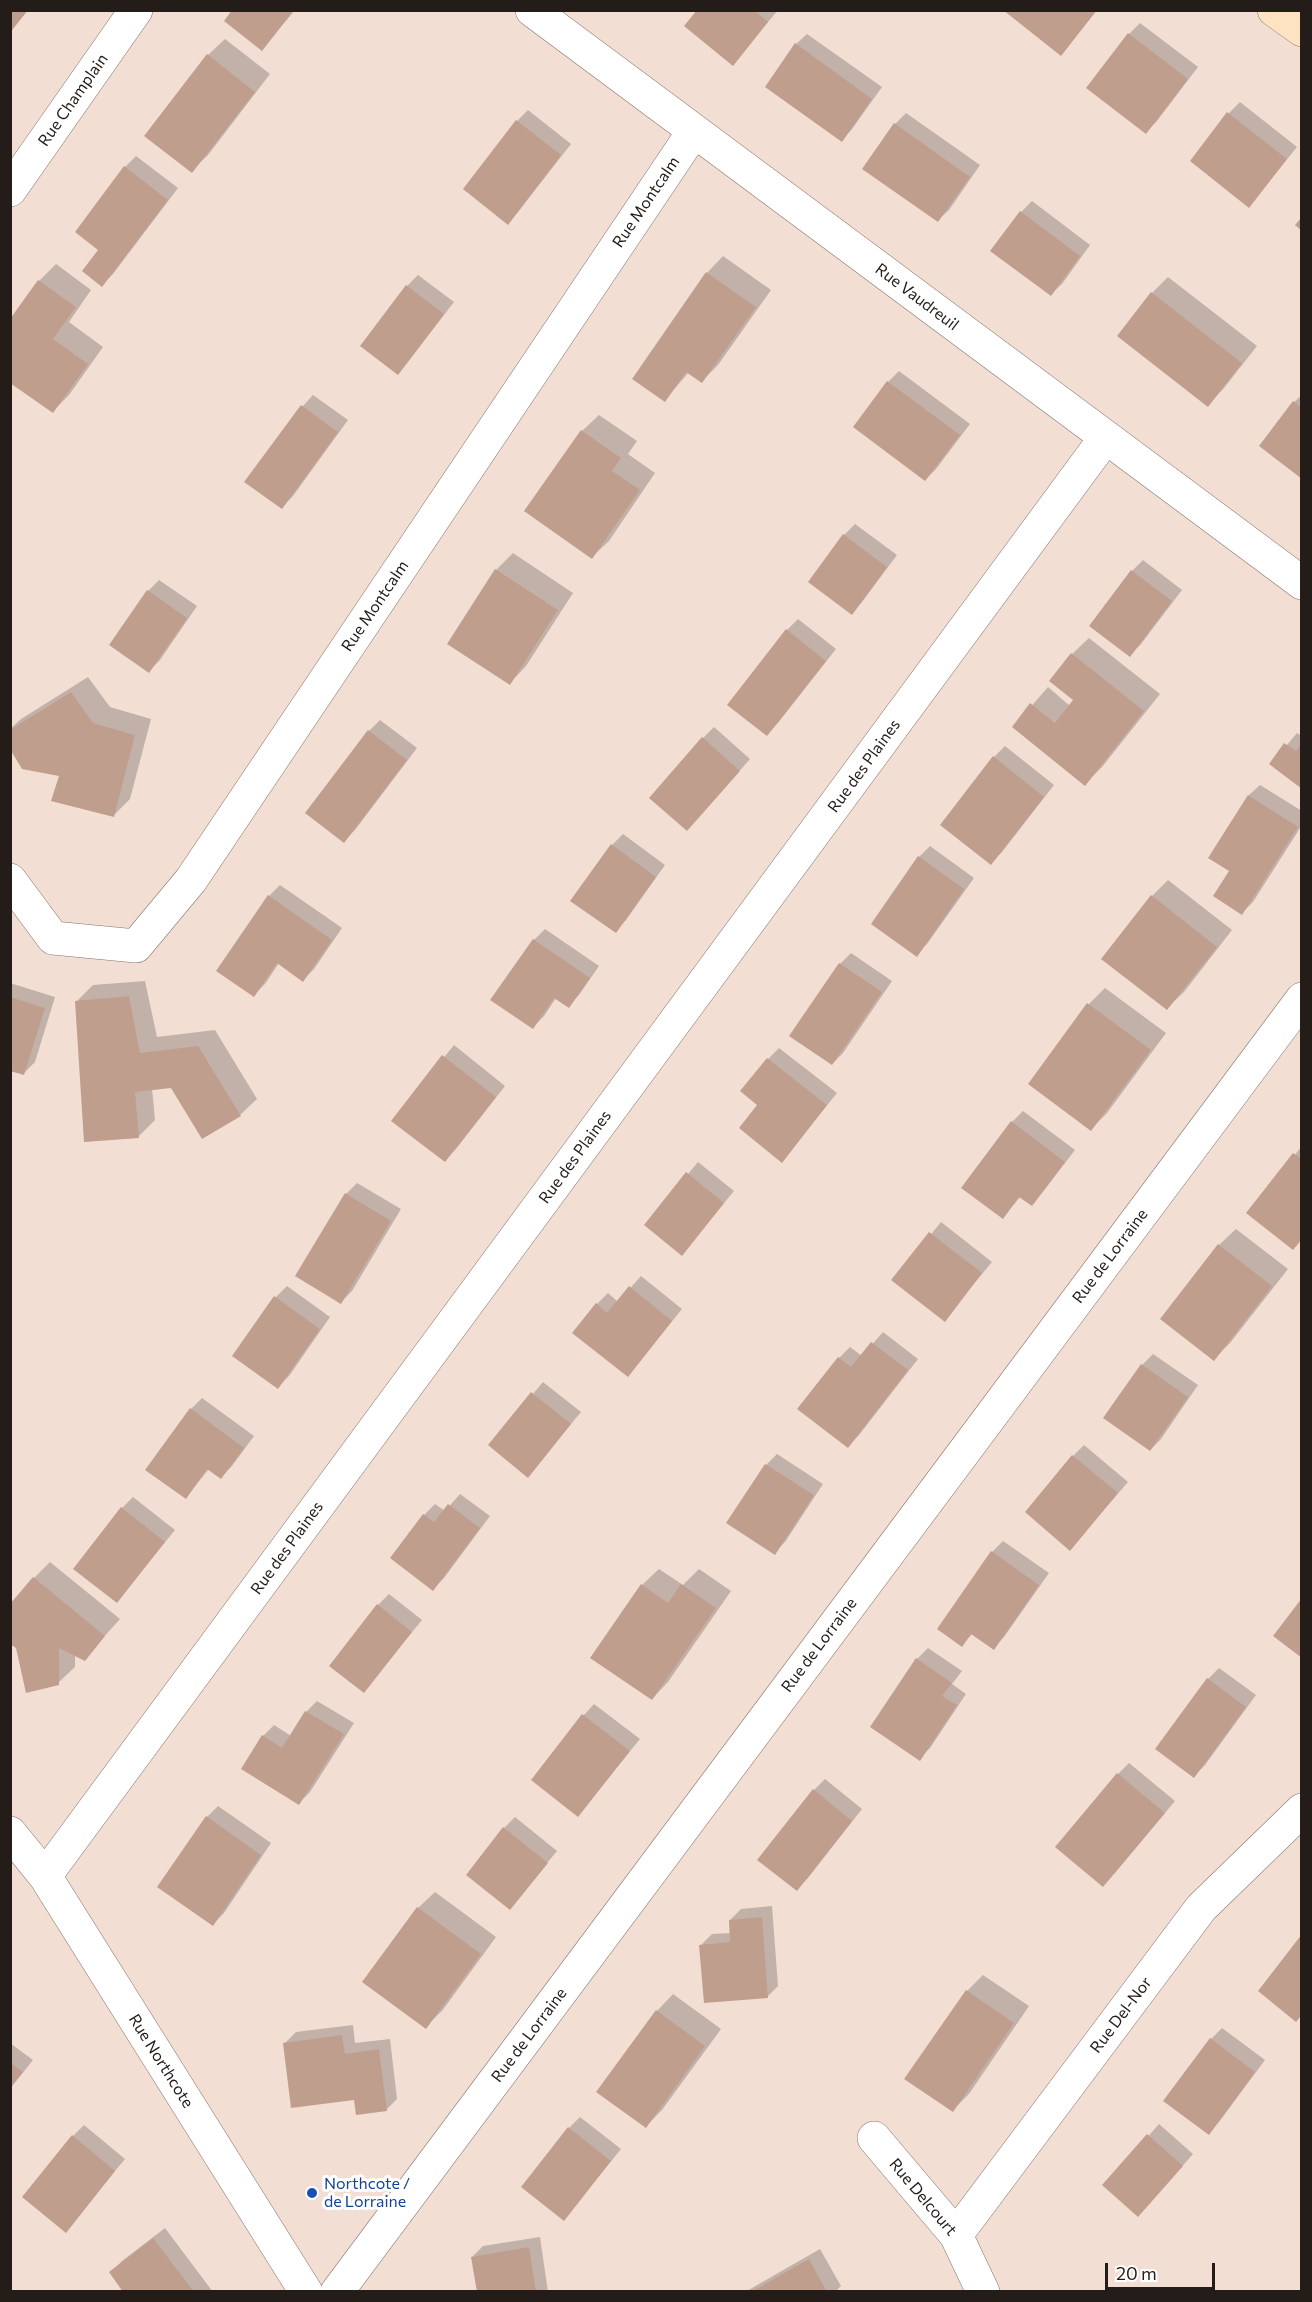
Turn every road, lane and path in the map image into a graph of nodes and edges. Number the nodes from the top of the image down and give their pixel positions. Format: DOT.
graph roads {
  1 [pos="136,10"];
  2 [pos="532,10"];
  3 [pos="1274,10"];
  4 [pos="1302,30"];
  5 [pos="694,131"];
  6 [pos="10,190"];
  7 [pos="1106,437"];
  8 [pos="1302,583"];
  9 [pos="10,880"];
  10 [pos="1302,999"];
  11 [pos="1302,1810"];
  12 [pos="10,1833"];
  13 [pos="45,1876"];
  14 [pos="874,2138"];
  15 [pos="956,2235"];
  16 [pos="306,2292"];
  17 [pos="337,2292"];
  18 [pos="983,2292"];
  1 -- 6 [label="street, Rue Champlain"];
  2 -- 5 [label="street, Rue Vaudreuil"];
  3 -- 4 [label="street"];
  5 -- 7 [label="street, Rue Vaudreuil"];
  5 -- 9 [label="street, Rue Montcalm"];
  7 -- 8 [label="street, Rue Vaudreuil"];
  7 -- 13 [label="street, Rue des Plaines"];
  10 -- 17 [label="street, Rue de Lorraine"];
  11 -- 15 [label="street, Rue Del-Nor"];
  12 -- 13 [label="street, Rue Northcote"];
  13 -- 16 [label="street, Rue Northcote"];
  14 -- 15 [label="street, Rue Delcourt"];
  15 -- 18 [label="street, Rue Delcourt"];
}
